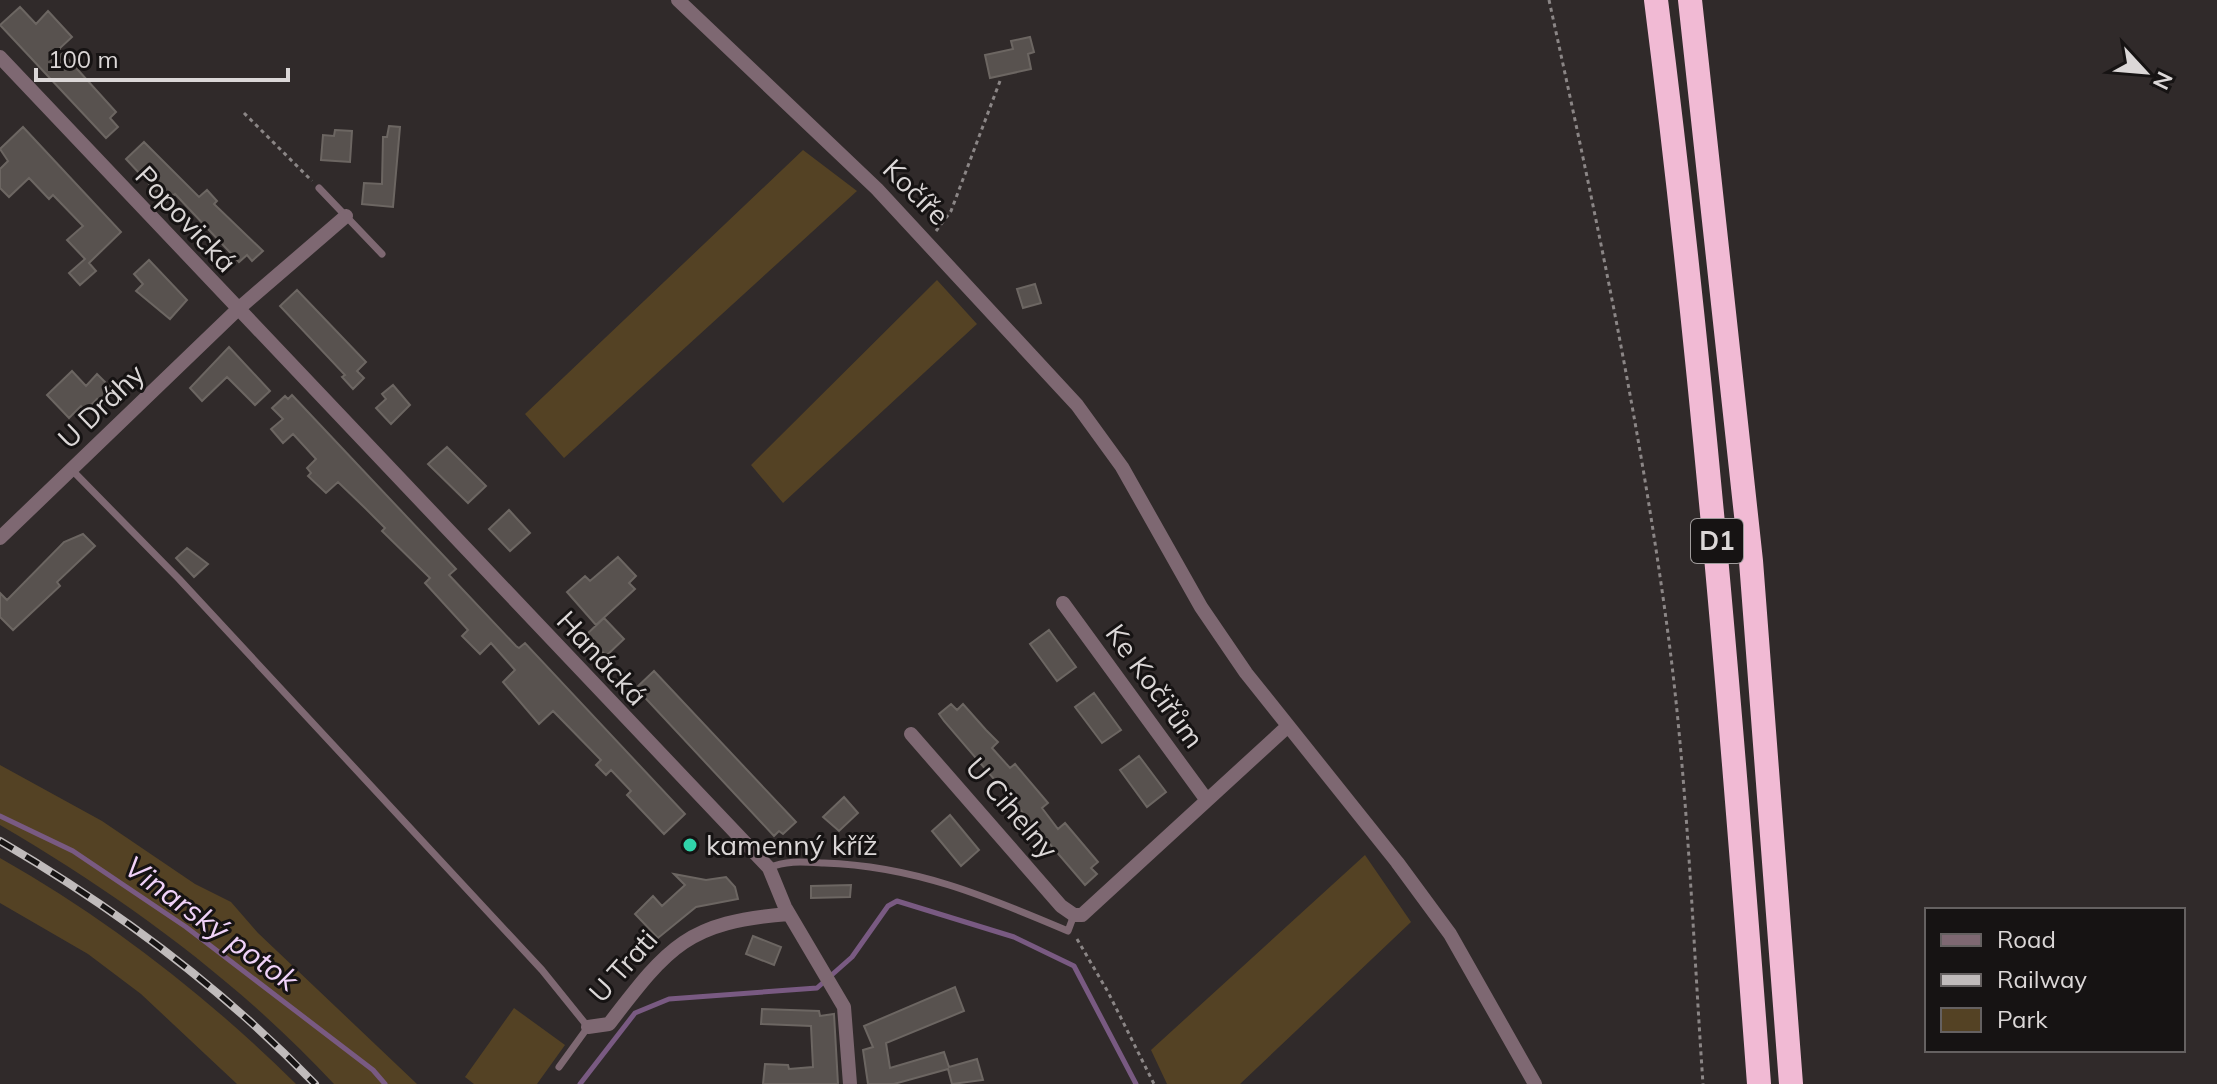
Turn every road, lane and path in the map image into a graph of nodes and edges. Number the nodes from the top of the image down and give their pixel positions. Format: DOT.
graph roads {
  1 [pos="678,0"];
  2 [pos="1549,0"];
  3 [pos="1656,0"];
  4 [pos="1690,0"];
  5 [pos="0,57"];
  6 [pos="1000,81"];
  7 [pos="244,113"];
  8 [pos="319,188"];
  9 [pos="346,216"];
  10 [pos="927,239"];
  11 [pos="382,254"];
  12 [pos="237,310"];
  13 [pos="72,470"];
  14 [pos="0,538"];
  15 [pos="1063,603"];
  16 [pos="1288,726"];
  17 [pos="911,734"];
  18 [pos="1206,799"];
  19 [pos="769,868"];
  20 [pos="789,914"];
  21 [pos="1074,915"];
  22 [pos="1068,931"];
  23 [pos="588,1027"];
  24 [pos="559,1067"];
  25 [pos="850,1084"];
  26 [pos="1154,1084"];
  27 [pos="1535,1084"];
  28 [pos="1703,1084"];
  29 [pos="1759,1084"];
  30 [pos="1791,1084"];
  1 -- 10 [label="street, Kočíře"];
  2 -- 28 [label="path"];
  3 -- 29 [label="highway, D1"];
  4 -- 30 [label="highway, D1"];
  5 -- 12 [label="street, Popovická"];
  6 -- 10 [label="path"];
  7 -- 8 [label="path"];
  8 -- 9 [label="lane"];
  9 -- 11 [label="lane"];
  9 -- 12 [label="street, Popovická"];
  10 -- 16 [label="street, Kočíře"];
  12 -- 13 [label="street, U Dráhy"];
  12 -- 19 [label="street, Hanácká"];
  13 -- 14 [label="street, U Dráhy"];
  13 -- 23 [label="lane"];
  15 -- 18 [label="street, Ke Kočiřům"];
  16 -- 18 [label="street"];
  16 -- 27 [label="street, Kočíře"];
  17 -- 21 [label="street, U Cihelny"];
  18 -- 21 [label="street"];
  19 -- 20 [label="street, Hanácká"];
  19 -- 22 [label="lane"];
  20 -- 23 [label="street, U Trati"];
  20 -- 25 [label="street, Hanácká"];
  21 -- 22 [label="lane"];
  22 -- 26 [label="path"];
  23 -- 24 [label="lane"];
}
